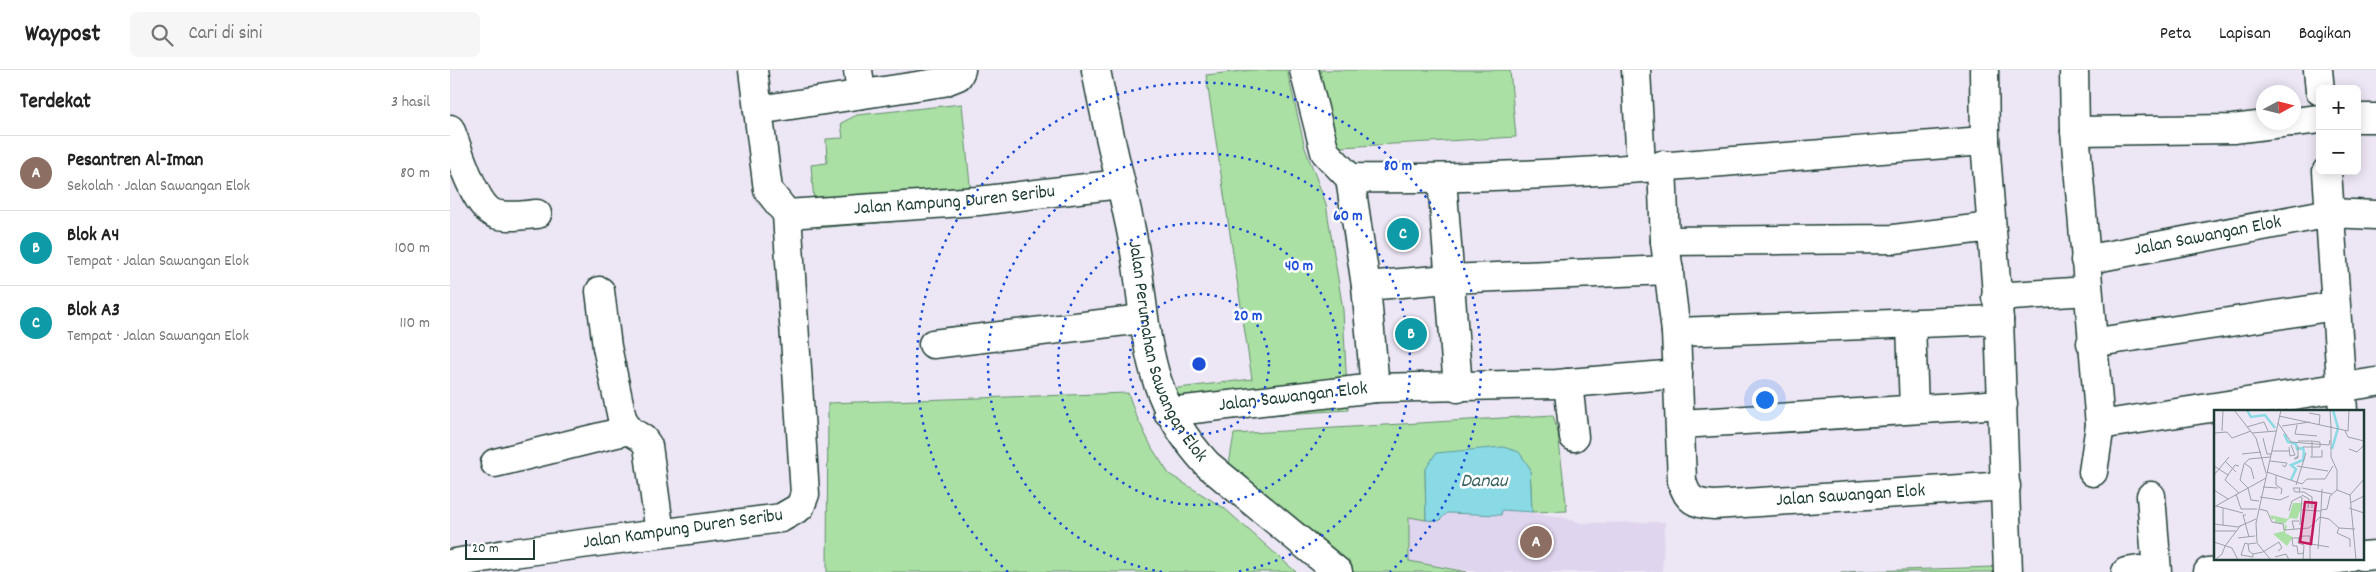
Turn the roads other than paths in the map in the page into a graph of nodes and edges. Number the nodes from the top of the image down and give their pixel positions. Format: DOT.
graph roads {
  1 [pos="753,70"];
  2 [pos="961,70"];
  3 [pos="1096,70"];
  4 [pos="1304,70"];
  5 [pos="1636,70"];
  6 [pos="1984,70"];
  7 [pos="2074,70"];
  8 [pos="2318,70"];
  9 [pos="860,82"];
  10 [pos="2319,85"];
  11 [pos="758,110"];
  12 [pos="2361,118"];
  13 [pos="2376,118"];
  14 [pos="2316,119"];
  15 [pos="2301,121"];
  16 [pos="2256,126"];
  17 [pos="450,128"];
  18 [pos="2074,131"];
  19 [pos="1985,141"];
  20 [pos="1652,166"];
  21 [pos="2327,175"];
  22 [pos="1350,178"];
  23 [pos="1442,179"];
  24 [pos="1120,184"];
  25 [pos="2330,213"];
  26 [pos="537,214"];
  27 [pos="787,214"];
  28 [pos="2376,215"];
  29 [pos="1992,227"];
  30 [pos="1665,242"];
  31 [pos="2085,260"];
  32 [pos="1668,270"];
  33 [pos="1448,279"];
  34 [pos="1366,286"];
  35 [pos="600,291"];
  36 [pos="2088,291"];
  37 [pos="2335,306"];
  38 [pos="1998,308"];
  39 [pos="1142,319"];
  40 [pos="1911,324"];
  41 [pos="1676,332"];
  42 [pos="2091,342"];
  43 [pos="932,344"];
  44 [pos="1678,374"];
  45 [pos="2376,382"];
  46 [pos="1568,383"];
  47 [pos="1375,388"];
  48 [pos="1458,388"];
  49 [pos="2342,399"];
  50 [pos="2003,404"];
  51 [pos="1914,410"];
  52 [pos="2240,410"];
  53 [pos="1168,412"];
  54 [pos="2214,413"];
  55 [pos="1681,424"];
  56 [pos="2100,425"];
  57 [pos="629,430"];
  58 [pos="1574,437"];
  59 [pos="495,463"];
  60 [pos="2093,472"];
  61 [pos="2006,486"];
  62 [pos="2151,496"];
  63 [pos="660,533"];
  64 [pos="2315,560"];
  65 [pos="2266,563"];
  66 [pos="450,564"];
  67 [pos="1338,572"];
  68 [pos="2008,572"];
  69 [pos="2126,572"];
  70 [pos="2147,572"];
  71 [pos="2157,572"];
  72 [pos="2208,572"];
  1 -- 11 [label="street"];
  2 -- 9 [label="street"];
  3 -- 24 [label="street, Jalan Perumahan Sawangan Elok"];
  4 -- 22 [label="street"];
  5 -- 20 [label="street, Jalan Sawangan Elok"];
  6 -- 19 [label="street"];
  7 -- 18 [label="street"];
  8 -- 10 [label="street"];
  9 -- 11 [label="street"];
  11 -- 27 [label="street"];
  12 -- 13 [label="street"];
  14 -- 15 [label="street"];
  16 -- 18 [label="street"];
  17 -- 26 [label="street"];
  18 -- 31 [label="street"];
  19 -- 20 [label="street"];
  19 -- 29 [label="street"];
  20 -- 23 [label="street"];
  20 -- 30 [label="street, Jalan Sawangan Elok"];
  21 -- 25 [label="street"];
  22 -- 23 [label="street"];
  22 -- 34 [label="street, Jalan Sawangan Elok"];
  23 -- 33 [label="street"];
  24 -- 27 [label="street, Jalan Kampung Duren Seribu"];
  24 -- 39 [label="street, Jalan Perumahan Sawangan Elok"];
  25 -- 28 [label="street, Jalan Sawangan Elok"];
  25 -- 31 [label="street, Jalan Sawangan Elok"];
  25 -- 37 [label="street"];
  27 -- 63 [label="street, Jalan Kampung Duren Seribu"];
  29 -- 30 [label="street"];
  29 -- 38 [label="street"];
  30 -- 32 [label="street, Jalan Sawangan Elok"];
  31 -- 36 [label="street"];
  32 -- 33 [label="street"];
  32 -- 41 [label="street, Jalan Sawangan Elok"];
  33 -- 34 [label="street"];
  33 -- 48 [label="street"];
  34 -- 47 [label="street, Jalan Sawangan Elok"];
  35 -- 57 [label="street"];
  36 -- 38 [label="street"];
  36 -- 42 [label="street"];
  37 -- 42 [label="street"];
  37 -- 49 [label="street"];
  38 -- 40 [label="street"];
  38 -- 50 [label="street"];
  39 -- 43 [label="street"];
  39 -- 53 [label="street, Jalan Perumahan Sawangan Elok"];
  40 -- 41 [label="street"];
  40 -- 51 [label="street"];
  41 -- 44 [label="street, Jalan Sawangan Elok"];
  42 -- 56 [label="street"];
  44 -- 46 [label="street"];
  44 -- 55 [label="street, Jalan Sawangan Elok"];
  45 -- 49 [label="street"];
  46 -- 48 [label="street"];
  46 -- 58 [label="street"];
  47 -- 48 [label="street"];
  47 -- 53 [label="street, Jalan Sawangan Elok"];
  49 -- 52 [label="street"];
  50 -- 51 [label="street"];
  50 -- 61 [label="street"];
  51 -- 55 [label="street"];
  53 -- 67 [label="street, Jalan Perumahan Sawangan Elok"];
  54 -- 56 [label="street"];
  55 -- 61 [label="street, Jalan Sawangan Elok"];
  56 -- 60 [label="street"];
  57 -- 59 [label="street"];
  57 -- 63 [label="street"];
  61 -- 68 [label="street"];
  62 -- 71 [label="street"];
  63 -- 66 [label="street, Jalan Kampung Duren Seribu"];
  64 -- 65 [label="street"];
  65 -- 72 [label="street"];
  69 -- 70 [label="street"];
}
